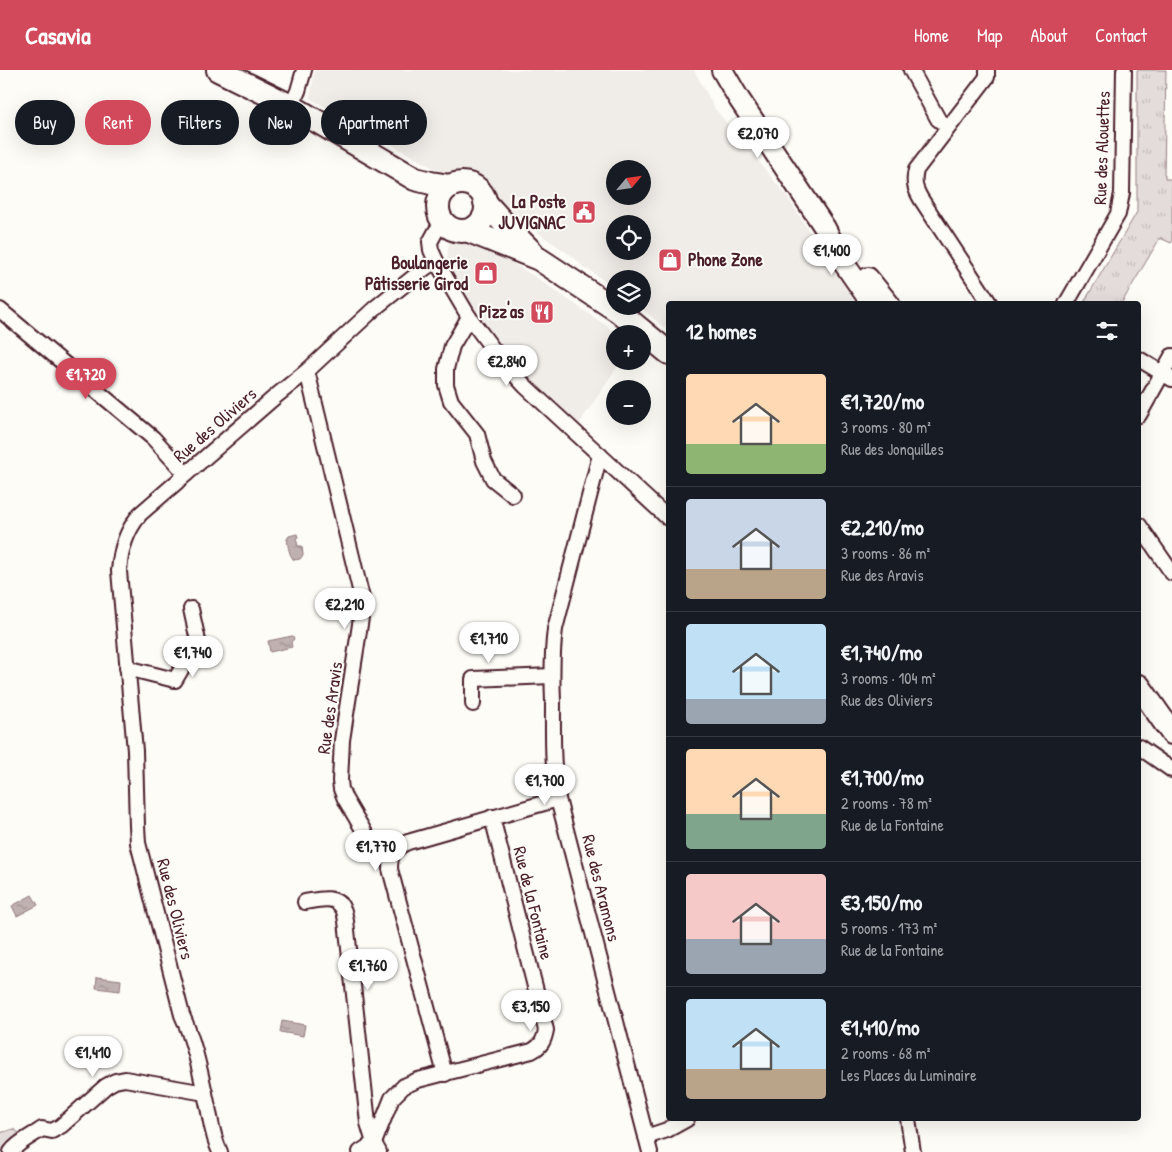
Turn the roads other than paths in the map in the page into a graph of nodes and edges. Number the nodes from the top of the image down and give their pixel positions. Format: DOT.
graph roads {
  1 [pos="218,70"];
  2 [pos="304,70"];
  3 [pos="722,70"];
  4 [pos="911,70"];
  5 [pos="987,70"];
  6 [pos="1124,70"];
  7 [pos="279,100"];
  8 [pos="294,100"];
  9 [pos="311,118"];
  10 [pos="948,127"];
  11 [pos="415,179"];
  12 [pos="450,186"];
  13 [pos="485,202"];
  14 [pos="441,216"];
  15 [pos="825,228"];
  16 [pos="469,231"];
  17 [pos="539,259"];
  18 [pos="436,261"];
  19 [pos="870,301"];
  20 [pos="887,301"];
  21 [pos="988,301"];
  22 [pos="1068,301"];
  23 [pos="0,310"];
  24 [pos="469,317"];
  25 [pos="666,351"];
  26 [pos="1172,356"];
  27 [pos="1141,360"];
  28 [pos="307,372"];
  29 [pos="1167,376"];
  30 [pos="1141,412"];
  31 [pos="600,455"];
  32 [pos="186,474"];
  33 [pos="513,495"];
  34 [pos="666,516"];
  35 [pos="1141,527"];
  36 [pos="1168,557"];
  37 [pos="1172,573"];
  38 [pos="191,609"];
  39 [pos="127,668"];
  40 [pos="552,676"];
  41 [pos="1141,689"];
  42 [pos="473,704"];
  43 [pos="1141,705"];
  44 [pos="1172,733"];
  45 [pos="1172,747"];
  46 [pos="1141,748"];
  47 [pos="1172,770"];
  48 [pos="558,799"];
  49 [pos="492,817"];
  50 [pos="390,859"];
  51 [pos="305,902"];
  52 [pos="445,1074"];
  53 [pos="205,1093"];
  54 [pos="684,1121"];
  55 [pos="908,1121"];
  56 [pos="646,1138"];
  57 [pos="376,1148"];
  58 [pos="11,1152"];
  59 [pos="220,1152"];
  60 [pos="360,1152"];
  61 [pos="650,1152"];
  62 [pos="913,1152"];
  1 -- 7 [label="main road"];
  2 -- 8 [label="street"];
  3 -- 15 [label="street"];
  4 -- 10 [label="street"];
  5 -- 10 [label="street"];
  6 -- 22 [label="street, Rue des Alouettes"];
  9 -- 11 [label="main road"];
  10 -- 21 [label="street"];
  11 -- 12 [label="main road"];
  11 -- 14 [label="main road"];
  12 -- 13 [label="main road"];
  12 -- 14 [label="main road"];
  13 -- 16 [label="main road"];
  13 -- 17 [label="main road"];
  14 -- 16 [label="main road"];
  14 -- 18 [label="street"];
  15 -- 19 [label="street"];
  15 -- 20 [label="street"];
  16 -- 17 [label="main road"];
  17 -- 25 [label="main road"];
  18 -- 24 [label="street"];
  18 -- 28 [label="street, Rue des Oliviers"];
  23 -- 32 [label="street"];
  24 -- 31 [label="street"];
  24 -- 33 [label="street"];
  26 -- 29 [label="street"];
  27 -- 29 [label="street"];
  28 -- 32 [label="street, Rue des Oliviers"];
  28 -- 50 [label="street, Rue des Aravis"];
  29 -- 30 [label="street"];
  31 -- 34 [label="street"];
  31 -- 40 [label="street, Rue des Aramons"];
  32 -- 39 [label="street, Rue des Oliviers"];
  35 -- 36 [label="street"];
  36 -- 37 [label="street"];
  38 -- 39 [label="street"];
  39 -- 53 [label="street, Rue des Oliviers"];
  40 -- 42 [label="street"];
  40 -- 48 [label="street, Rue des Aramons"];
  41 -- 44 [label="main road"];
  43 -- 45 [label="main road"];
  46 -- 47 [label="street"];
  48 -- 49 [label="street"];
  48 -- 56 [label="street, Rue des Aramons"];
  49 -- 50 [label="street"];
  49 -- 52 [label="street, Rue de la Fontaine"];
  50 -- 52 [label="street"];
  51 -- 57 [label="street"];
  52 -- 57 [label="street, Rue de la Fontaine"];
  53 -- 58 [label="street"];
  53 -- 59 [label="street, Rue des Oliviers"];
  54 -- 56 [label="street"];
  55 -- 62 [label="street"];
  56 -- 61 [label="street, Rue des Aramons"];
  57 -- 60 [label="street"];
}
